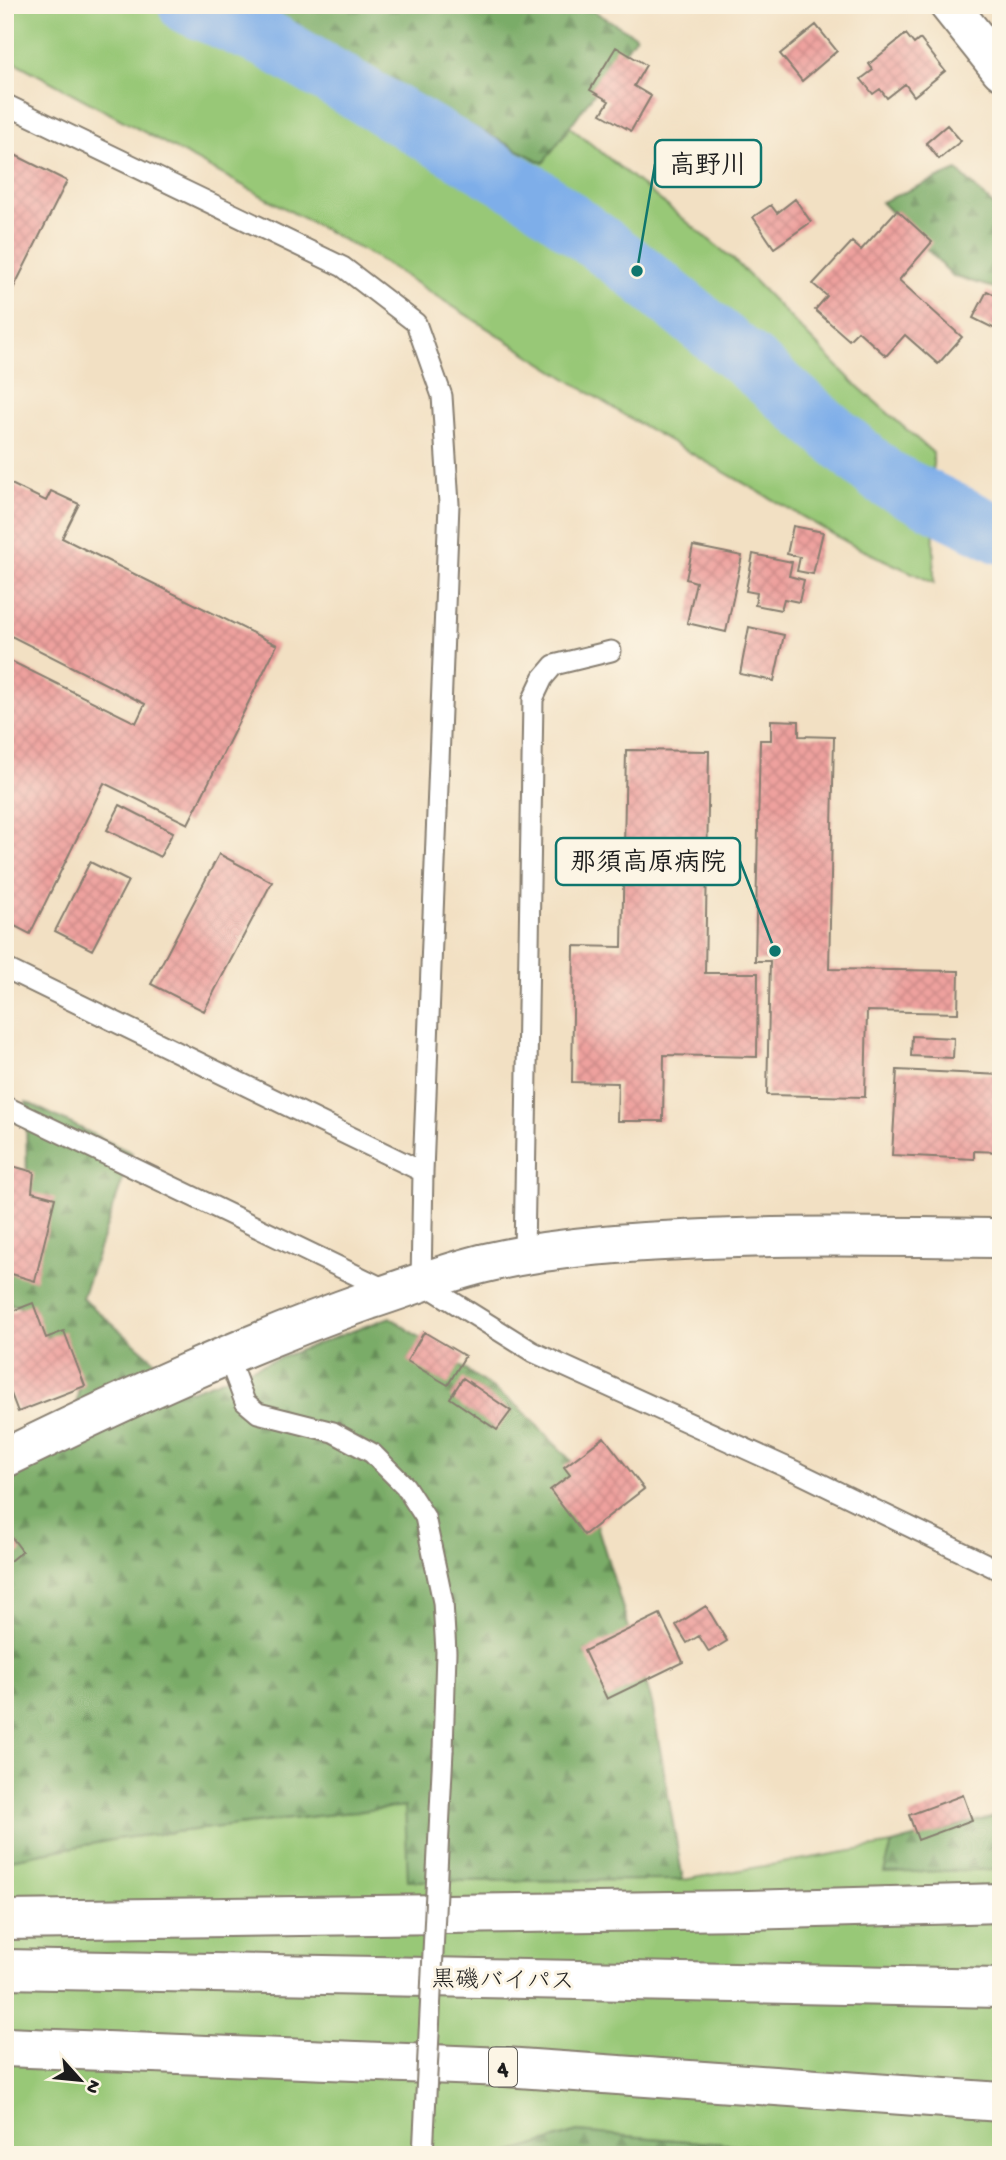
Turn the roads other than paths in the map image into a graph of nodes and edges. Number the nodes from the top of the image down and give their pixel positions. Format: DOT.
graph roads {
  1 [pos="949,5"];
  2 [pos="1001,70"];
  3 [pos="5,104"];
  4 [pos="611,651"];
  5 [pos="5,968"];
  6 [pos="5,1106"];
  7 [pos="423,1172"];
  8 [pos="1001,1238"];
  9 [pos="524,1256"];
  10 [pos="407,1287"];
  11 [pos="227,1355"];
  12 [pos="5,1458"];
  13 [pos="1001,1571"];
  14 [pos="1001,1903"];
  15 [pos="5,1920"];
  16 [pos="5,1969"];
  17 [pos="1001,1988"];
  18 [pos="5,2047"];
  19 [pos="1001,2102"];
  20 [pos="423,2155"];
  1 -- 2 [label="main road"];
  3 -- 7 [label="lane"];
  4 -- 9 [label="lane"];
  5 -- 7 [label="lane"];
  6 -- 10 [label="lane"];
  7 -- 10 [label="lane"];
  8 -- 9 [label="main road"];
  9 -- 10 [label="main road"];
  10 -- 11 [label="main road"];
  10 -- 13 [label="lane"];
  11 -- 12 [label="main road"];
  11 -- 20 [label="lane, bridge"];
  14 -- 15 [label="main road"];
  16 -- 17 [label="main road, 黒磯バイパス"];
  18 -- 19 [label="main road, 4"];
}
